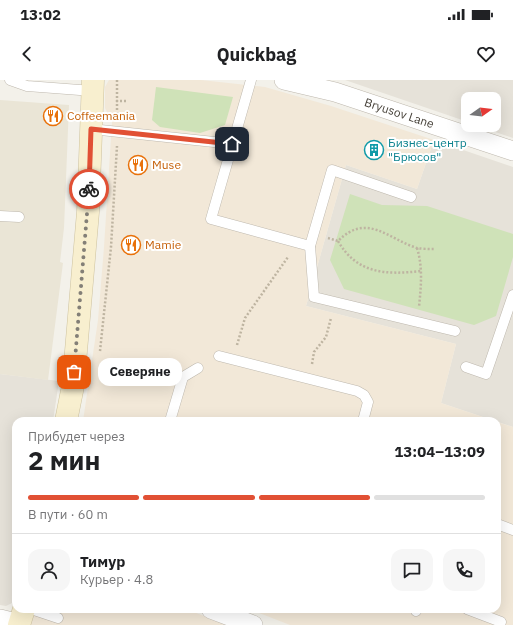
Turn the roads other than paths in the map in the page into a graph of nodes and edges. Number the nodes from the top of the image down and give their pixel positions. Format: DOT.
graph roads {
  1 [pos="10,80"];
  2 [pos="251,80"];
  3 [pos="284,80"];
  4 [pos="99,91"];
  5 [pos="91,129"];
  6 [pos="232,144"];
  7 [pos="513,151"];
  8 [pos="411,197"];
  9 [pos="0,216"];
  10 [pos="19,218"];
  11 [pos="310,246"];
  12 [pos="513,295"];
  13 [pos="455,331"];
  14 [pos="219,356"];
  15 [pos="466,367"];
  16 [pos="198,368"];
  17 [pos="67,417"];
  18 [pos="171,417"];
  19 [pos="364,417"];
  20 [pos="501,526"];
  21 [pos="513,530"];
  22 [pos="222,613"];
  23 [pos="477,613"];
  24 [pos="19,617"];
  25 [pos="58,618"];
  26 [pos="501,622"];
  27 [pos="253,625"];
  1 -- 4 [label="lane"];
  2 -- 6 [label="lane"];
  3 -- 7 [label="street, Bryusov Lane"];
  4 -- 5 [label="street"];
  5 -- 6 [label="lane"];
  5 -- 17 [label="street"];
  6 -- 11 [label="lane"];
  8 -- 11 [label="lane"];
  9 -- 10 [label="lane"];
  11 -- 13 [label="lane"];
  12 -- 15 [label="lane"];
  14 -- 19 [label="lane"];
  16 -- 18 [label="lane"];
  20 -- 21 [label="lane"];
  22 -- 27 [label="street"];
  23 -- 26 [label="lane"];
  24 -- 25 [label="lane"];
}
